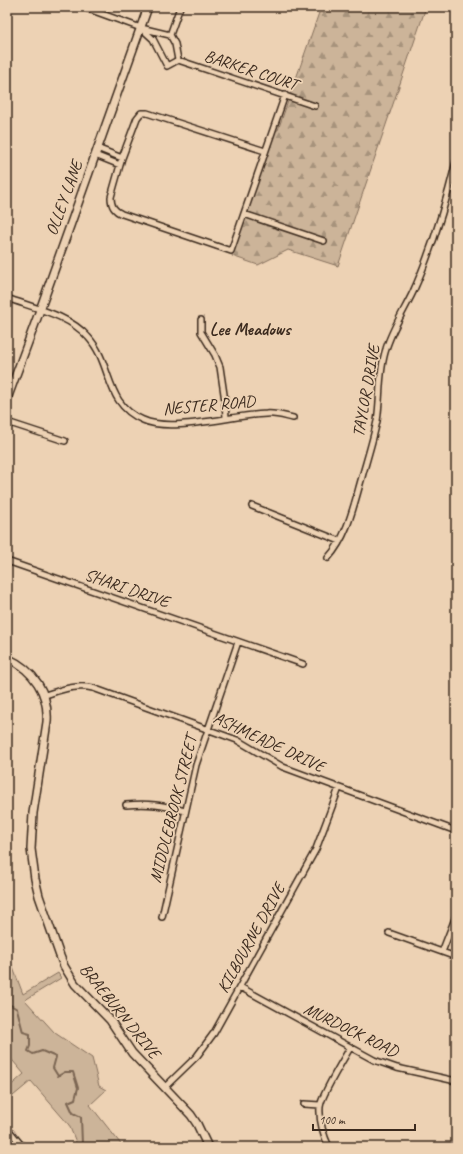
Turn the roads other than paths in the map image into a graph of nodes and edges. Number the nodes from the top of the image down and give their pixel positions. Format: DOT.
graph roads {
  1 [pos="83,7"];
  2 [pos="148,7"];
  3 [pos="180,7"];
  4 [pos="141,28"];
  5 [pos="170,35"];
  6 [pos="178,60"];
  7 [pos="285,96"];
  8 [pos="315,106"];
  9 [pos="265,151"];
  10 [pos="96,152"];
  11 [pos="122,158"];
  12 [pos="456,162"];
  13 [pos="120,165"];
  14 [pos="244,214"];
  15 [pos="324,241"];
  16 [pos="7,298"];
  17 [pos="40,310"];
  18 [pos="200,320"];
  19 [pos="7,399"];
  20 [pos="226,418"];
  21 [pos="293,418"];
  22 [pos="7,422"];
  23 [pos="65,441"];
  24 [pos="252,506"];
  25 [pos="340,541"];
  26 [pos="328,558"];
  27 [pos="7,561"];
  28 [pos="238,642"];
  29 [pos="7,658"];
  30 [pos="303,664"];
  31 [pos="45,696"];
  32 [pos="207,728"];
  33 [pos="338,788"];
  34 [pos="126,806"];
  35 [pos="185,811"];
  36 [pos="456,831"];
  37 [pos="456,916"];
  38 [pos="162,917"];
  39 [pos="389,933"];
  40 [pos="442,952"];
  41 [pos="456,957"];
  42 [pos="240,987"];
  43 [pos="350,1048"];
  44 [pos="456,1081"];
  45 [pos="165,1087"];
  46 [pos="304,1104"];
  47 [pos="320,1106"];
  48 [pos="7,1128"];
  49 [pos="23,1147"];
  50 [pos="208,1147"];
  51 [pos="329,1147"];
  1 -- 4 [label="street"];
  2 -- 4 [label="street, OLLEY LANE"];
  3 -- 5 [label="street"];
  4 -- 5 [label="street"];
  4 -- 6 [label="street, BARKER COURT"];
  4 -- 10 [label="street, OLLEY LANE"];
  5 -- 6 [label="street, BARKER COURT"];
  6 -- 7 [label="street, BARKER COURT"];
  7 -- 8 [label="street, BARKER COURT"];
  7 -- 9 [label="street"];
  9 -- 11 [label="street"];
  9 -- 14 [label="street"];
  10 -- 11 [label="street"];
  10 -- 13 [label="street"];
  10 -- 17 [label="street, OLLEY LANE"];
  11 -- 13 [label="street"];
  12 -- 25 [label="street, TAYLOR DRIVE"];
  13 -- 14 [label="street"];
  14 -- 15 [label="street"];
  16 -- 17 [label="street, NESTER ROAD"];
  17 -- 19 [label="street, OLLEY LANE"];
  17 -- 20 [label="street, NESTER ROAD"];
  18 -- 20 [label="street"];
  20 -- 21 [label="street, NESTER ROAD"];
  22 -- 23 [label="street"];
  24 -- 25 [label="street"];
  25 -- 26 [label="street, TAYLOR DRIVE"];
  27 -- 28 [label="street, SHARI DRIVE"];
  28 -- 30 [label="street, SHARI DRIVE"];
  28 -- 32 [label="street, MIDDLEBROOK STREET"];
  29 -- 31 [label="street, BRAEBURN DRIVE"];
  31 -- 32 [label="street, ASHMEADE DRIVE"];
  31 -- 45 [label="street, BRAEBURN DRIVE"];
  32 -- 33 [label="street, ASHMEADE DRIVE"];
  32 -- 35 [label="street, MIDDLEBROOK STREET"];
  33 -- 36 [label="street, ASHMEADE DRIVE"];
  33 -- 42 [label="street, KILBOURNE DRIVE"];
  34 -- 35 [label="street"];
  35 -- 38 [label="street, MIDDLEBROOK STREET"];
  37 -- 40 [label="street"];
  39 -- 40 [label="street"];
  40 -- 41 [label="street"];
  42 -- 43 [label="street, MURDOCK ROAD"];
  42 -- 45 [label="street, KILBOURNE DRIVE"];
  43 -- 44 [label="street, MURDOCK ROAD"];
  43 -- 47 [label="street"];
  45 -- 50 [label="street, BRAEBURN DRIVE"];
  46 -- 47 [label="street"];
  47 -- 51 [label="street"];
  48 -- 49 [label="street"];
}
